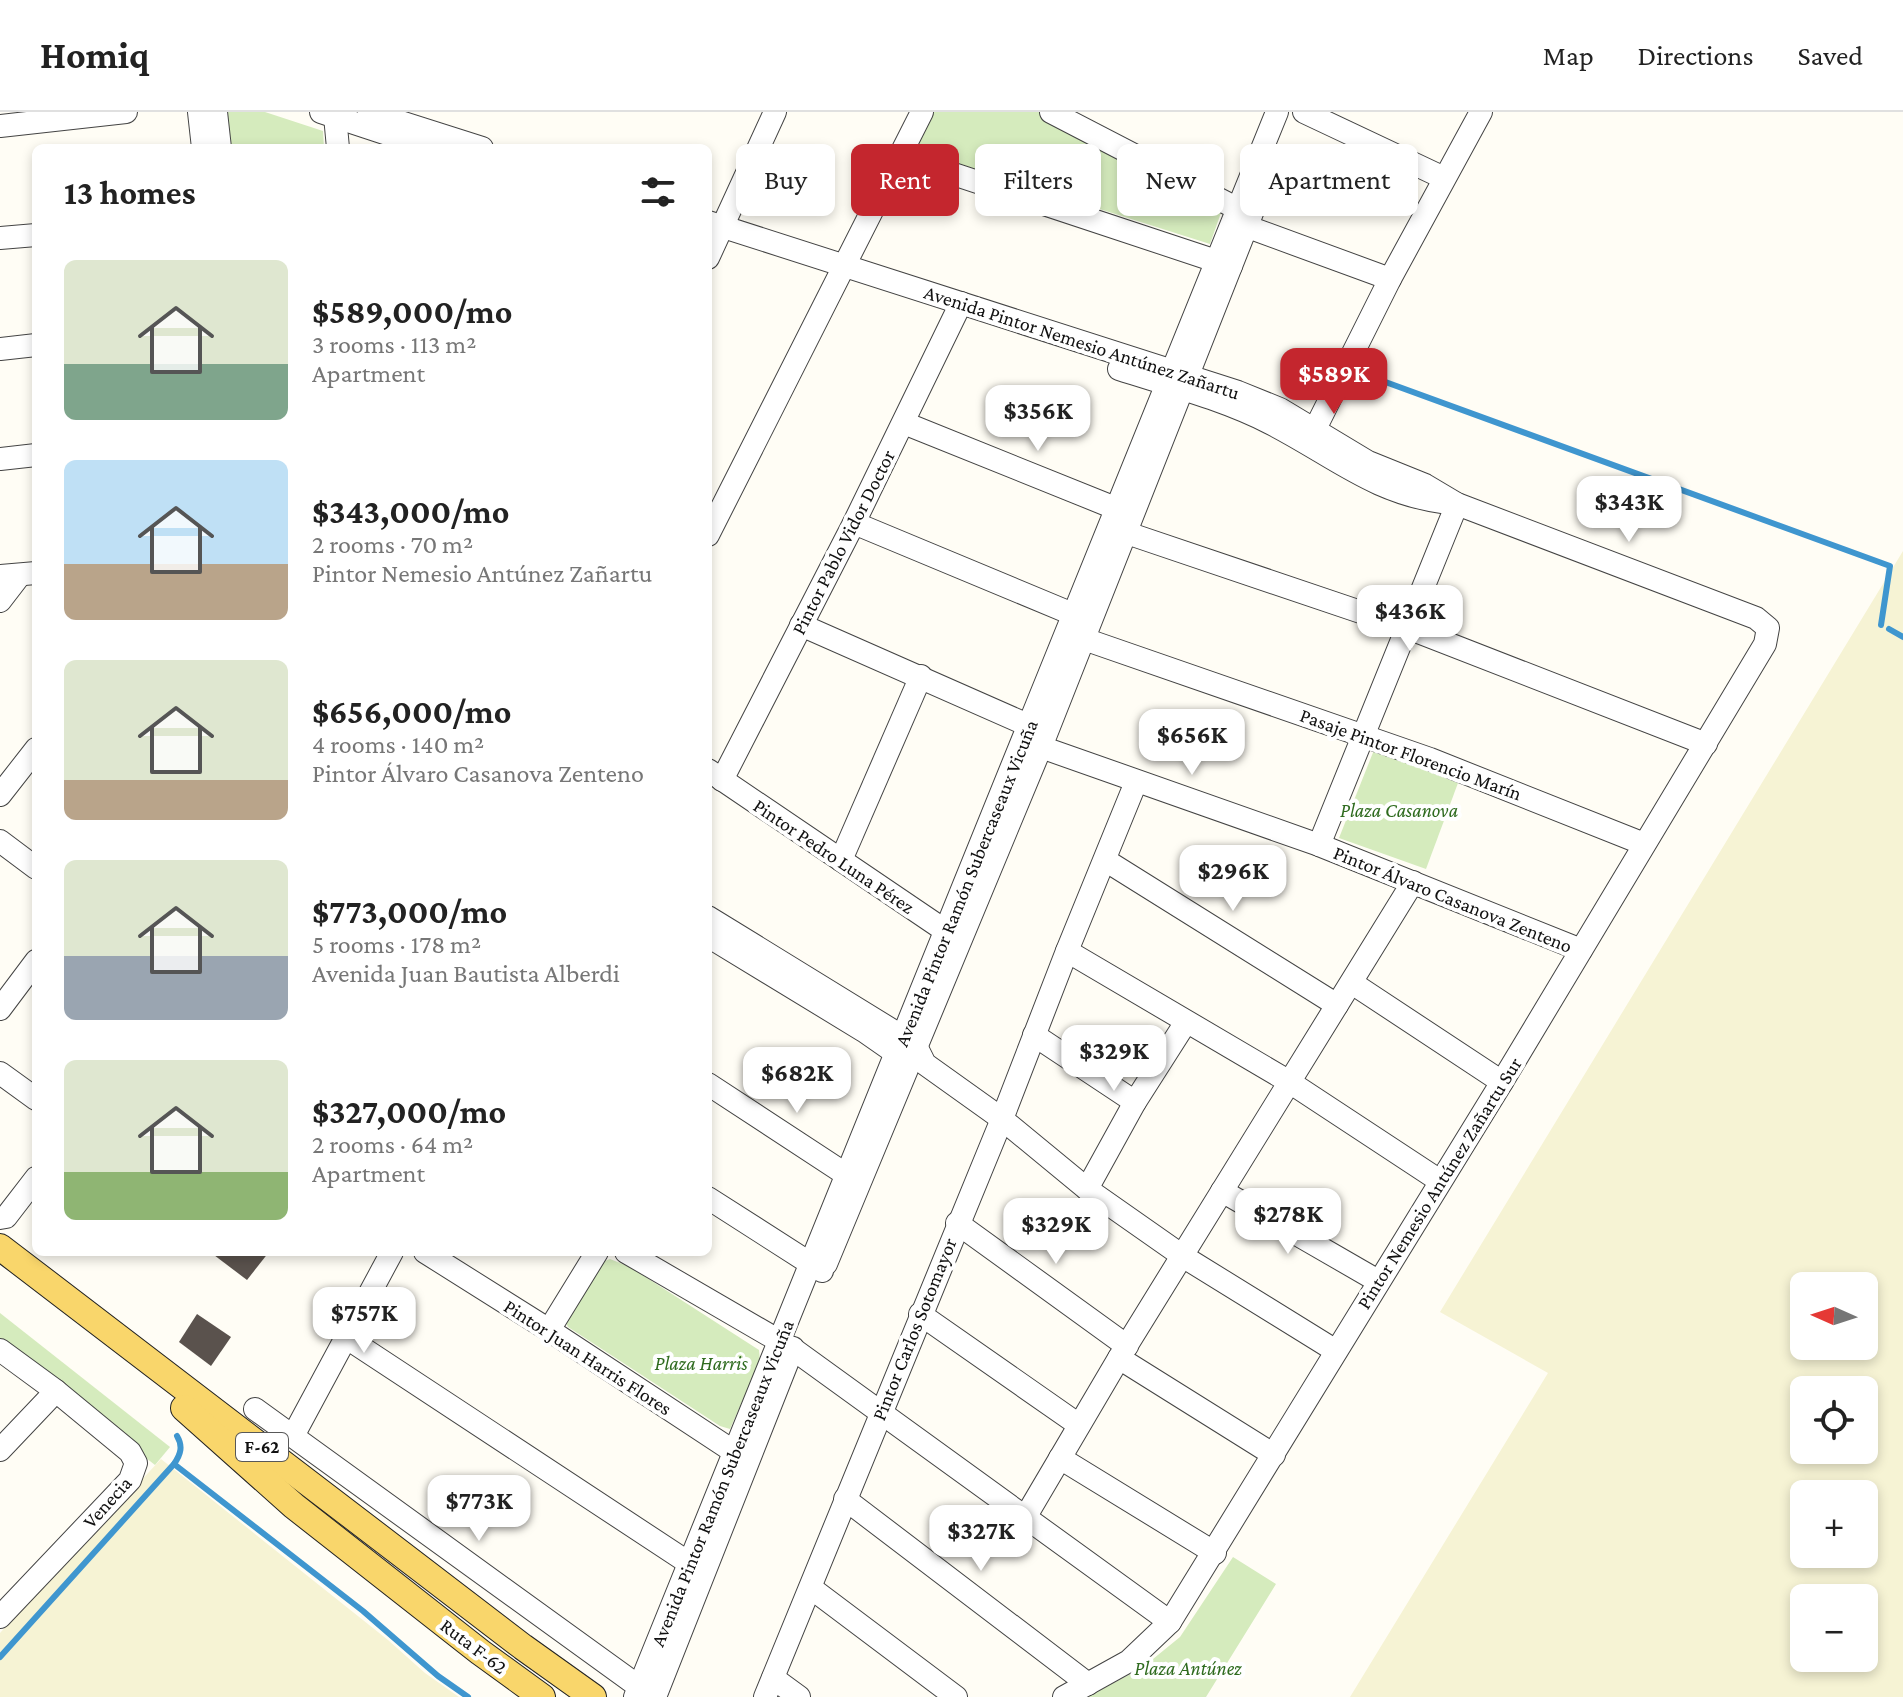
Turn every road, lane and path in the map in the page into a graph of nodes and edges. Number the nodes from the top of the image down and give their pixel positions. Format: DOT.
graph roads {
  1 [pos="126,112"];
  2 [pos="199,112"];
  3 [pos="216,112"];
  4 [pos="775,112"];
  5 [pos="922,112"];
  6 [pos="1051,112"];
  7 [pos="1277,112"];
  8 [pos="1294,112"];
  9 [pos="1304,112"];
  10 [pos="1481,112"];
  11 [pos="375,113"];
  12 [pos="328,114"];
  13 [pos="0,126"];
  14 [pos="203,144"];
  15 [pos="220,144"];
  16 [pos="337,144"];
  17 [pos="418,144"];
  18 [pos="470,144"];
  19 [pos="905,144"];
  20 [pos="959,176"];
  21 [pos="1444,178"];
  22 [pos="868,216"];
  23 [pos="1243,218"];
  24 [pos="32,235"];
  25 [pos="712,237"];
  26 [pos="0,238"];
  27 [pos="1224,263"];
  28 [pos="840,270"];
  29 [pos="1390,279"];
  30 [pos="958,310"];
  31 [pos="32,345"];
  32 [pos="0,349"];
  33 [pos="1177,379"];
  34 [pos="904,423"];
  35 [pos="1314,431"];
  36 [pos="32,455"];
  37 [pos="0,459"];
  38 [pos="718,499"];
  39 [pos="1457,504"];
  40 [pos="1115,508"];
  41 [pos="712,521"];
  42 [pos="854,523"];
  43 [pos="1124,532"];
  44 [pos="19,575"];
  45 [pos="0,601"];
  46 [pos="1075,615"];
  47 [pos="801,625"];
  48 [pos="1408,628"];
  49 [pos="1084,639"];
  50 [pos="921,676"];
  51 [pos="1030,726"];
  52 [pos="1364,735"];
  53 [pos="1706,744"];
  54 [pos="1041,747"];
  55 [pos="32,754"];
  56 [pos="715,775"];
  57 [pos="1136,782"];
  58 [pos="0,795"];
  59 [pos="0,841"];
  60 [pos="1644,844"];
  61 [pos="1319,845"];
  62 [pos="841,860"];
  63 [pos="1105,860"];
  64 [pos="32,865"];
  65 [pos="1413,882"];
  66 [pos="712,920"];
  67 [pos="953,936"];
  68 [pos="712,938"];
  69 [pos="1581,950"];
  70 [pos="1067,951"];
  71 [pos="32,966"];
  72 [pos="1352,983"];
  73 [pos="1337,1005"];
  74 [pos="0,1009"];
  75 [pos="1186,1022"];
  76 [pos="1034,1035"];
  77 [pos="910,1053"];
  78 [pos="0,1073"];
  79 [pos="1288,1081"];
  80 [pos="1502,1082"];
  81 [pos="712,1087"];
  82 [pos="32,1096"];
  83 [pos="1135,1102"];
  84 [pos="1002,1119"];
  85 [pos="854,1180"];
  86 [pos="1440,1181"];
  87 [pos="32,1183"];
  88 [pos="1087,1189"];
  89 [pos="1222,1191"];
  90 [pos="712,1201"];
  91 [pos="0,1218"];
  92 [pos="957,1223"];
  93 [pos="0,1247"];
  94 [pos="390,1256"];
  95 [pos="431,1256"];
  96 [pos="595,1256"];
  97 [pos="633,1256"];
  98 [pos="1184,1257"];
  99 [pos="0,1265"];
  100 [pos="817,1268"];
  101 [pos="1378,1281"];
  102 [pos="920,1314"];
  103 [pos="549,1330"];
  104 [pos="347,1338"];
  105 [pos="786,1346"];
  106 [pos="0,1350"];
  107 [pos="1336,1351"];
  108 [pos="1123,1352"];
  109 [pos="56,1391"];
  110 [pos="255,1409"];
  111 [pos="880,1411"];
  112 [pos="1079,1425"];
  113 [pos="293,1436"];
  114 [pos="0,1450"];
  115 [pos="1274,1455"];
  116 [pos="742,1458"];
  117 [pos="1060,1458"];
  118 [pos="845,1499"];
  119 [pos="1026,1516"];
  120 [pos="1215,1553"];
  121 [pos="697,1569"];
  122 [pos="811,1588"];
  123 [pos="0,1617"];
  124 [pos="1170,1622"];
  125 [pos="1088,1684"];
  126 [pos="769,1688"];
  127 [pos="646,1695"];
  128 [pos="542,1697"];
  129 [pos="593,1697"];
  130 [pos="799,1697"];
  131 [pos="956,1697"];
  132 [pos="1064,1697"];
  1 -- 13 [label="street"];
  2 -- 14 [label="street"];
  3 -- 15 [label="street"];
  4 -- 25 [label="street"];
  5 -- 19 [label="street"];
  6 -- 23 [label="street"];
  7 -- 23 [label="street, Avenida Pintor Ramón Subercaseaux Vicuña"];
  8 -- 23 [label="street, Avenida Pintor Ramón Subercaseaux Vicuña"];
  9 -- 21 [label="street"];
  10 -- 21 [label="street"];
  11 -- 18 [label="street"];
  12 -- 16 [label="street"];
  12 -- 17 [label="street"];
  20 -- 27 [label="street"];
  21 -- 29 [label="street"];
  22 -- 28 [label="street"];
  23 -- 27 [label="street, Avenida Pintor Ramón Subercaseaux Vicuña"];
  23 -- 29 [label="street"];
  24 -- 26 [label="street"];
  25 -- 28 [label="street, Avenida Pintor Nemesio Antúnez Zañartu"];
  27 -- 33 [label="street, Avenida Pintor Ramón Subercaseaux Vicuña"];
  28 -- 30 [label="street, Avenida Pintor Nemesio Antúnez Zañartu"];
  28 -- 38 [label="street"];
  29 -- 35 [label="street"];
  30 -- 33 [label="street, Avenida Pintor Nemesio Antúnez Zañartu"];
  30 -- 34 [label="street, Pintor Pablo Vidor Doctor"];
  31 -- 32 [label="street"];
  33 -- 35 [label="street, Avenida Pintor Nemesio Antúnez Zañartu"];
  33 -- 39 [label="street, Avenida Pintor Nemesio Antúnez Zañartu"];
  33 -- 40 [label="street, Avenida Pintor Ramón Subercaseaux Vicuña"];
  33 -- 43 [label="street, Avenida Pintor Ramón Subercaseaux Vicuña"];
  34 -- 40 [label="street"];
  34 -- 42 [label="street, Pintor Pablo Vidor Doctor"];
  35 -- 39 [label="street, Avenida Pintor Nemesio Antúnez Zañartu"];
  36 -- 37 [label="street"];
  38 -- 41 [label="street"];
  39 -- 48 [label="street"];
  39 -- 53 [label="street, Pintor Nemesio Antúnez Zañartu Sur"];
  40 -- 43 [label="street"];
  40 -- 46 [label="street, Avenida Pintor Ramón Subercaseaux Vicuña"];
  42 -- 46 [label="street"];
  42 -- 47 [label="street, Pintor Pablo Vidor Doctor"];
  43 -- 48 [label="street"];
  43 -- 49 [label="street, Avenida Pintor Ramón Subercaseaux Vicuña"];
  44 -- 45 [label="street"];
  46 -- 49 [label="street"];
  46 -- 51 [label="street, Avenida Pintor Ramón Subercaseaux Vicuña"];
  47 -- 50 [label="street"];
  47 -- 56 [label="street, Pintor Pablo Vidor Doctor"];
  48 -- 52 [label="street"];
  48 -- 53 [label="street"];
  49 -- 52 [label="street, Pasaje Pintor Florencio Marín"];
  49 -- 54 [label="street, Avenida Pintor Ramón Subercaseaux Vicuña"];
  50 -- 51 [label="street"];
  50 -- 62 [label="street"];
  51 -- 54 [label="street"];
  51 -- 67 [label="street, Avenida Pintor Ramón Subercaseaux Vicuña"];
  52 -- 60 [label="street, Pasaje Pintor Florencio Marín"];
  52 -- 61 [label="street"];
  53 -- 60 [label="street, Pintor Nemesio Antúnez Zañartu Sur"];
  54 -- 57 [label="street, Pintor Álvaro Casanova Zenteno"];
  54 -- 67 [label="street, Avenida Pintor Ramón Subercaseaux Vicuña"];
  55 -- 58 [label="street"];
  56 -- 62 [label="street, Pintor Pedro Luna Pérez"];
  57 -- 61 [label="street, Pintor Álvaro Casanova Zenteno"];
  57 -- 63 [label="street, Pintor Carlos Sotomayor"];
  59 -- 64 [label="street"];
  60 -- 69 [label="street, Pintor Nemesio Antúnez Zañartu Sur"];
  61 -- 65 [label="street, Pintor Álvaro Casanova Zenteno"];
  62 -- 67 [label="street, Pintor Pedro Luna Pérez"];
  63 -- 70 [label="street, Pintor Carlos Sotomayor"];
  63 -- 73 [label="street"];
  65 -- 69 [label="street, Pintor Álvaro Casanova Zenteno"];
  65 -- 72 [label="street"];
  66 -- 77 [label="street"];
  67 -- 77 [label="street, Avenida Pintor Ramón Subercaseaux Vicuña"];
  68 -- 77 [label="street"];
  69 -- 80 [label="street, Pintor Nemesio Antúnez Zañartu Sur"];
  70 -- 75 [label="street"];
  70 -- 76 [label="street, Pintor Carlos Sotomayor"];
  71 -- 74 [label="street"];
  72 -- 73 [label="street"];
  72 -- 80 [label="street"];
  73 -- 79 [label="street"];
  75 -- 79 [label="street"];
  75 -- 83 [label="street"];
  76 -- 83 [label="street"];
  76 -- 84 [label="street, Pintor Carlos Sotomayor"];
  77 -- 84 [label="street"];
  77 -- 85 [label="street, Avenida Pintor Ramón Subercaseaux Vicuña"];
  78 -- 82 [label="street"];
  79 -- 86 [label="street"];
  79 -- 89 [label="street"];
  80 -- 86 [label="street, Pintor Nemesio Antúnez Zañartu Sur"];
  81 -- 85 [label="street"];
  83 -- 88 [label="street"];
  84 -- 88 [label="street"];
  84 -- 92 [label="street, Pintor Carlos Sotomayor"];
  85 -- 100 [label="street, Avenida Pintor Ramón Subercaseaux Vicuña"];
  86 -- 101 [label="street, Pintor Nemesio Antúnez Zañartu Sur"];
  87 -- 91 [label="street"];
  88 -- 98 [label="street"];
  89 -- 98 [label="street"];
  89 -- 101 [label="street"];
  90 -- 100 [label="street"];
  92 -- 102 [label="street, Pintor Carlos Sotomayor"];
  92 -- 108 [label="street"];
  93 -- 129 [label="main road, F-62"];
  94 -- 104 [label="street"];
  95 -- 103 [label="street, Pintor Juan Harris Flores"];
  96 -- 103 [label="street"];
  97 -- 105 [label="street"];
  98 -- 107 [label="street"];
  98 -- 108 [label="street"];
  99 -- 128 [label="main road, Ruta F-62 / F-62"];
  100 -- 105 [label="street, Avenida Pintor Ramón Subercaseaux Vicuña"];
  101 -- 107 [label="street, Pintor Nemesio Antúnez Zañartu Sur"];
  102 -- 111 [label="street, Pintor Carlos Sotomayor"];
  102 -- 112 [label="street"];
  103 -- 116 [label="street, Pintor Juan Harris Flores"];
  104 -- 113 [label="street"];
  104 -- 121 [label="street"];
  105 -- 111 [label="street"];
  105 -- 116 [label="street, Avenida Pintor Ramón Subercaseaux Vicuña"];
  106 -- 109 [label="street"];
  107 -- 115 [label="street, Pintor Nemesio Antúnez Zañartu Sur"];
  108 -- 112 [label="street"];
  108 -- 115 [label="street"];
  109 -- 114 [label="street"];
  109 -- 123 [label="street, Venecia"];
  110 -- 113 [label="street"];
  111 -- 118 [label="street, Pintor Carlos Sotomayor"];
  111 -- 119 [label="street"];
  112 -- 117 [label="street"];
  113 -- 127 [label="street"];
  115 -- 120 [label="street, Pintor Nemesio Antúnez Zañartu Sur"];
  116 -- 121 [label="street, Avenida Pintor Ramón Subercaseaux Vicuña"];
  117 -- 119 [label="street"];
  117 -- 120 [label="street"];
  118 -- 122 [label="street, Pintor Carlos Sotomayor"];
  118 -- 125 [label="street"];
  119 -- 124 [label="street"];
  120 -- 124 [label="street, Pintor Nemesio Antúnez Zañartu Sur"];
  121 -- 127 [label="street, Avenida Pintor Ramón Subercaseaux Vicuña"];
  122 -- 126 [label="street, Pintor Carlos Sotomayor"];
  122 -- 131 [label="street"];
  124 -- 125 [label="street, Pintor Nemesio Antúnez Zañartu Sur"];
  125 -- 132 [label="street, Pintor Nemesio Antúnez Zañartu Sur"];
  126 -- 130 [label="street"];
}
